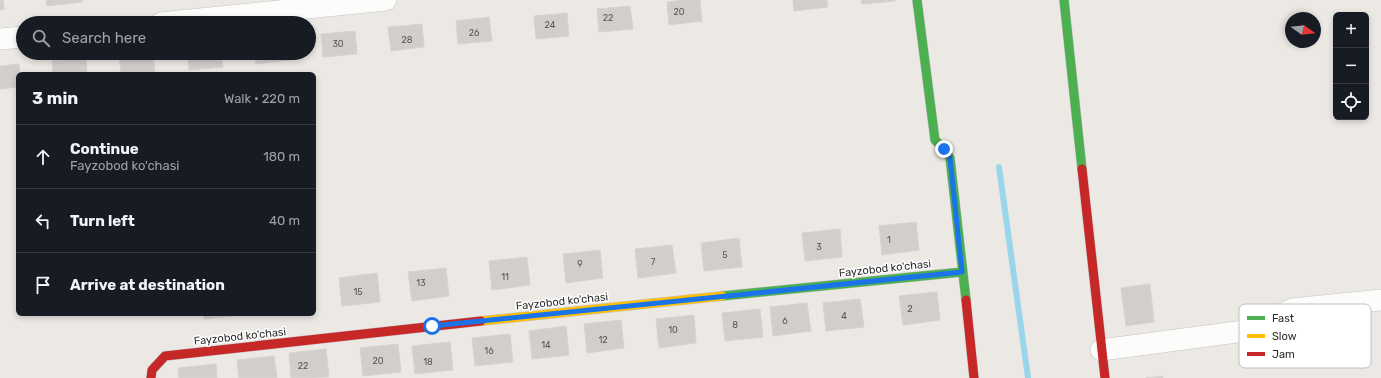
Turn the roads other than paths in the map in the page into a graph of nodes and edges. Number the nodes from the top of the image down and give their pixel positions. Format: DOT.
graph roads {
  1 [pos="386,0"];
  2 [pos="917,0"];
  3 [pos="1064,0"];
  4 [pos="229,16"];
  5 [pos="16,38"];
  6 [pos="0,39"];
  7 [pos="962,272"];
  8 [pos="1381,300"];
  9 [pos="1341,304"];
  10 [pos="1239,332"];
  11 [pos="1101,350"];
  12 [pos="151,378"];
  13 [pos="974,378"];
  14 [pos="1105,378"];
  1 -- 4 [label="street"];
  2 -- 7 [label="street"];
  3 -- 11 [label="street"];
  5 -- 6 [label="street"];
  7 -- 12 [label="street, Fayzobod ko'chasi"];
  7 -- 13 [label="street"];
  8 -- 9 [label="street"];
  10 -- 11 [label="street"];
  11 -- 14 [label="street"];
}
